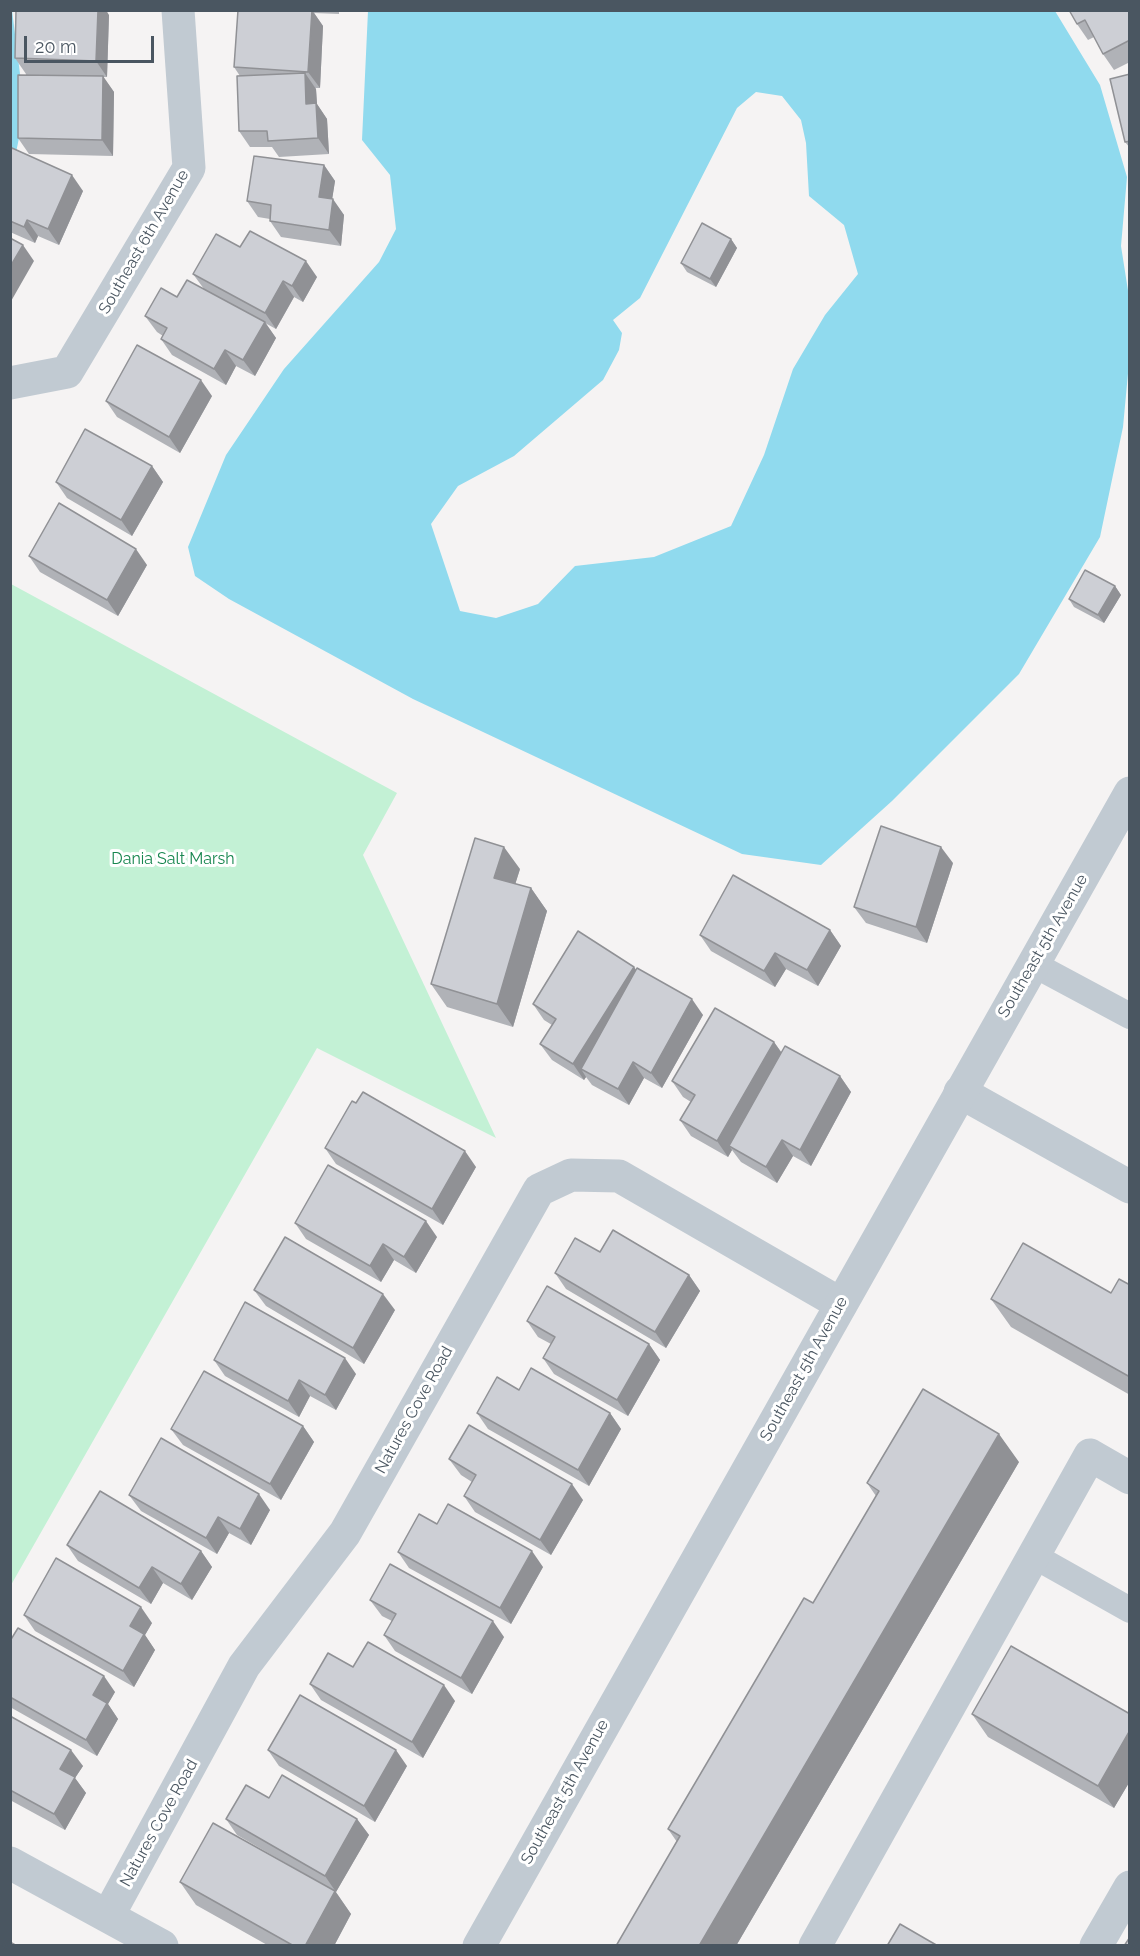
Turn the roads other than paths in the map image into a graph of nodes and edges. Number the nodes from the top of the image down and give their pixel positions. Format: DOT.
graph roads {
  1 [pos="178,10"];
  2 [pos="10,383"];
  3 [pos="1130,793"];
  4 [pos="1033,964"];
  5 [pos="1130,1016"];
  6 [pos="960,1092"];
  7 [pos="1130,1187"];
  8 [pos="841,1304"];
  9 [pos="1130,1478"];
  10 [pos="1034,1556"];
  11 [pos="1130,1610"];
  12 [pos="10,1863"];
  13 [pos="1130,1887"];
  14 [pos="108,1916"];
  15 [pos="162,1946"];
  16 [pos="479,1946"];
  17 [pos="815,1946"];
  18 [pos="1096,1946"];
  1 -- 2 [label="street, Southeast 6th Avenue"];
  3 -- 4 [label="street, Southeast 5th Avenue"];
  4 -- 5 [label="lane"];
  4 -- 6 [label="street, Southeast 5th Avenue"];
  6 -- 7 [label="street"];
  6 -- 8 [label="street, Southeast 5th Avenue"];
  8 -- 14 [label="street, Natures Cove Road"];
  8 -- 16 [label="street, Southeast 5th Avenue"];
  9 -- 10 [label="street"];
  10 -- 11 [label="lane"];
  10 -- 17 [label="street"];
  12 -- 14 [label="street"];
  13 -- 18 [label="street"];
  14 -- 15 [label="street"];
}
